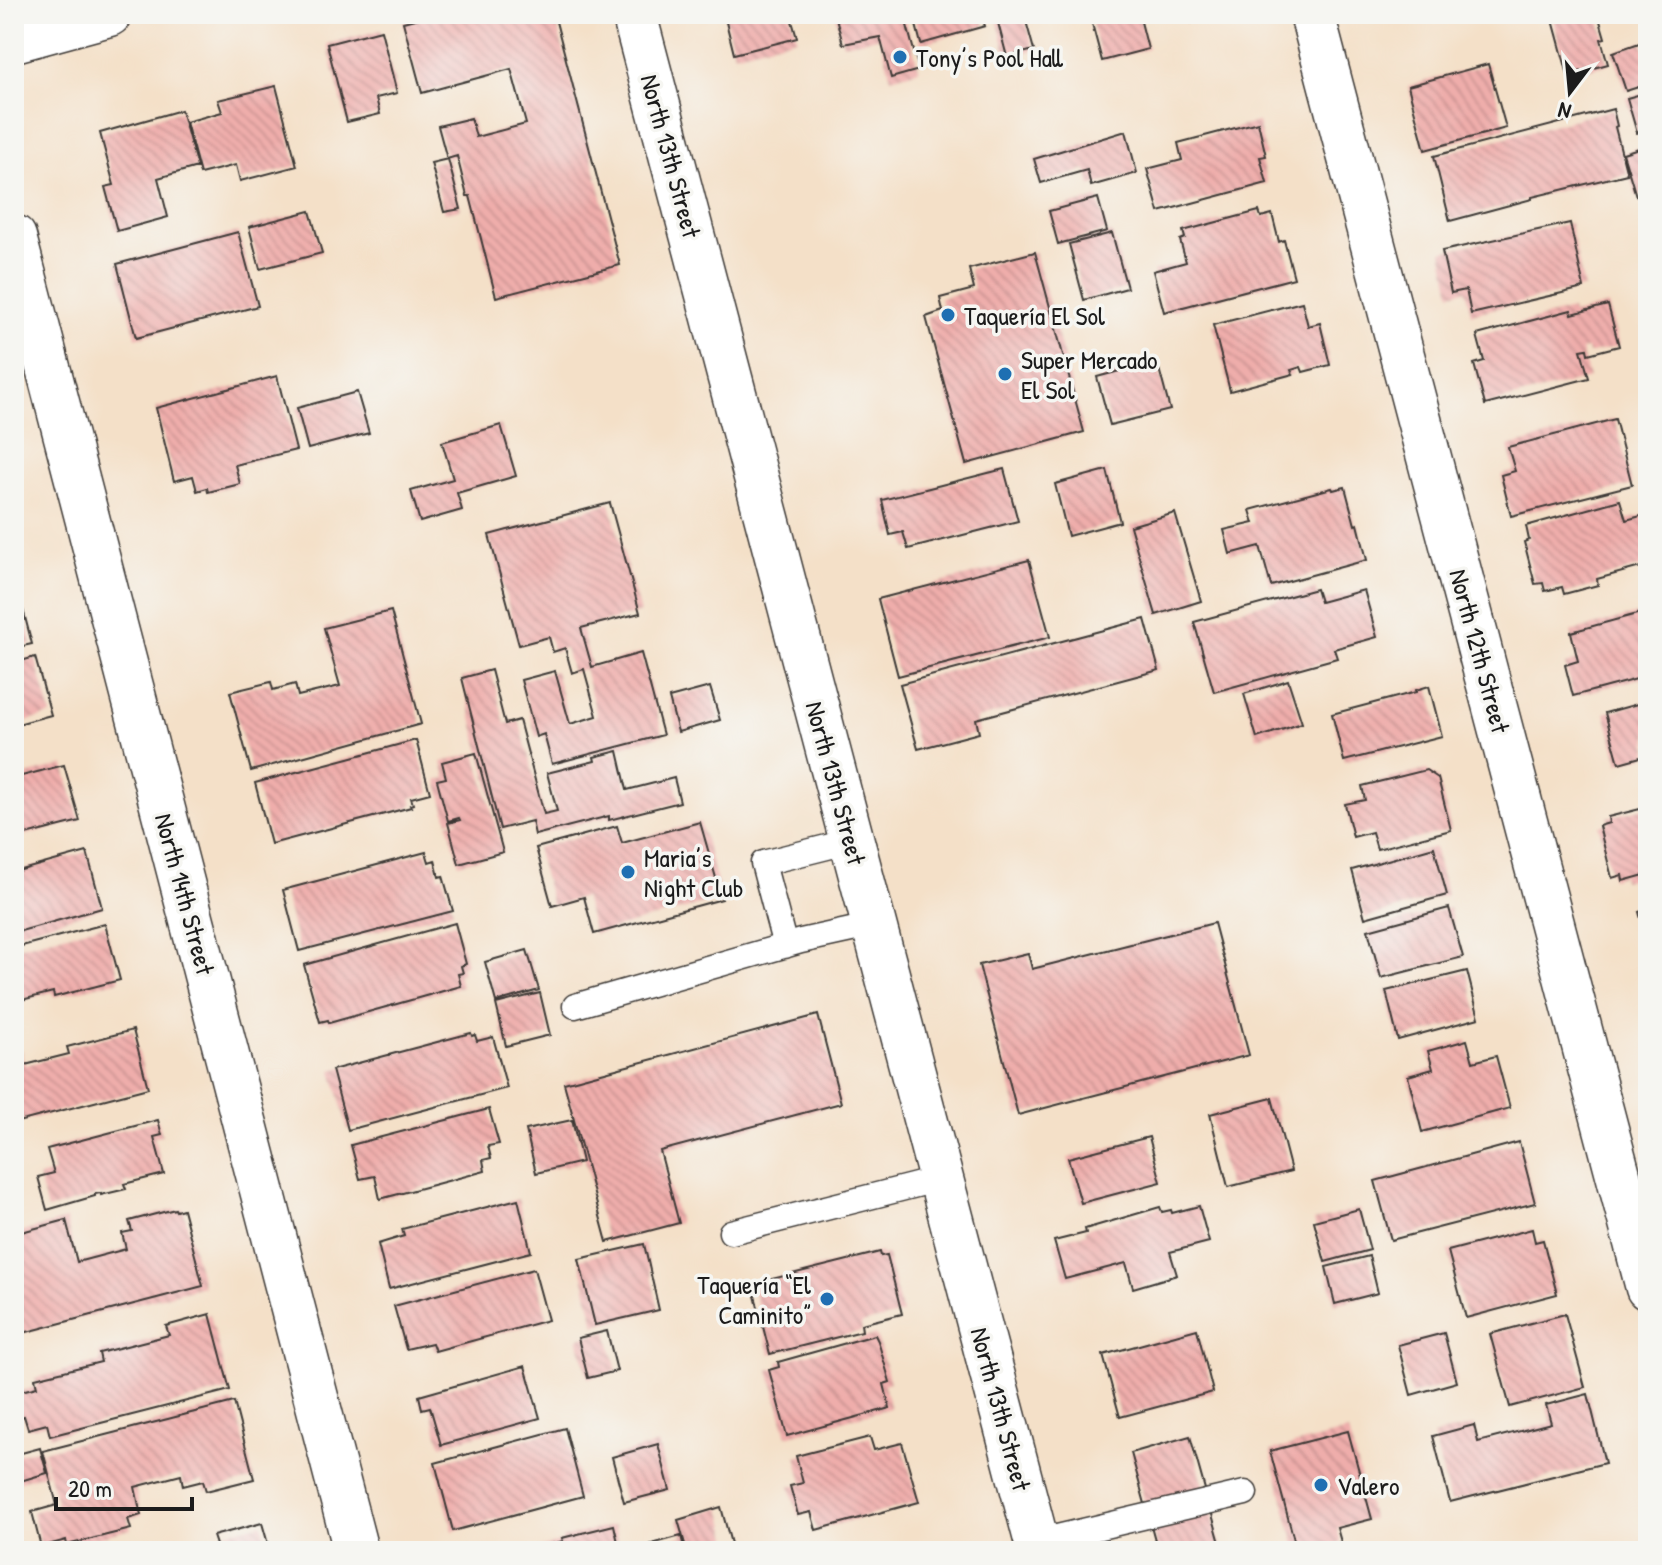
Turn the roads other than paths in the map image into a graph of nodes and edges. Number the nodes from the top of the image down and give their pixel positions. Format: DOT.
graph roads {
  1 [pos="109,14"];
  2 [pos="634,14"];
  3 [pos="1312,14"];
  4 [pos="14,40"];
  5 [pos="14,237"];
  6 [pos="851,841"];
  7 [pos="874,925"];
  8 [pos="785,946"];
  9 [pos="575,1006"];
  10 [pos="940,1179"];
  11 [pos="731,1232"];
  12 [pos="1648,1288"];
  13 [pos="1245,1493"];
  14 [pos="1037,1546"];
  15 [pos="356,1551"];
  1 -- 4 [label="street"];
  2 -- 6 [label="street, North 13th Street"];
  3 -- 12 [label="street, North 12th Street"];
  5 -- 15 [label="street, North 14th Street"];
  6 -- 7 [label="street, North 13th Street"];
  6 -- 8 [label="lane"];
  7 -- 8 [label="lane"];
  7 -- 10 [label="street, North 13th Street"];
  8 -- 9 [label="lane"];
  10 -- 11 [label="lane"];
  10 -- 14 [label="street, North 13th Street"];
  13 -- 14 [label="lane"];
}
